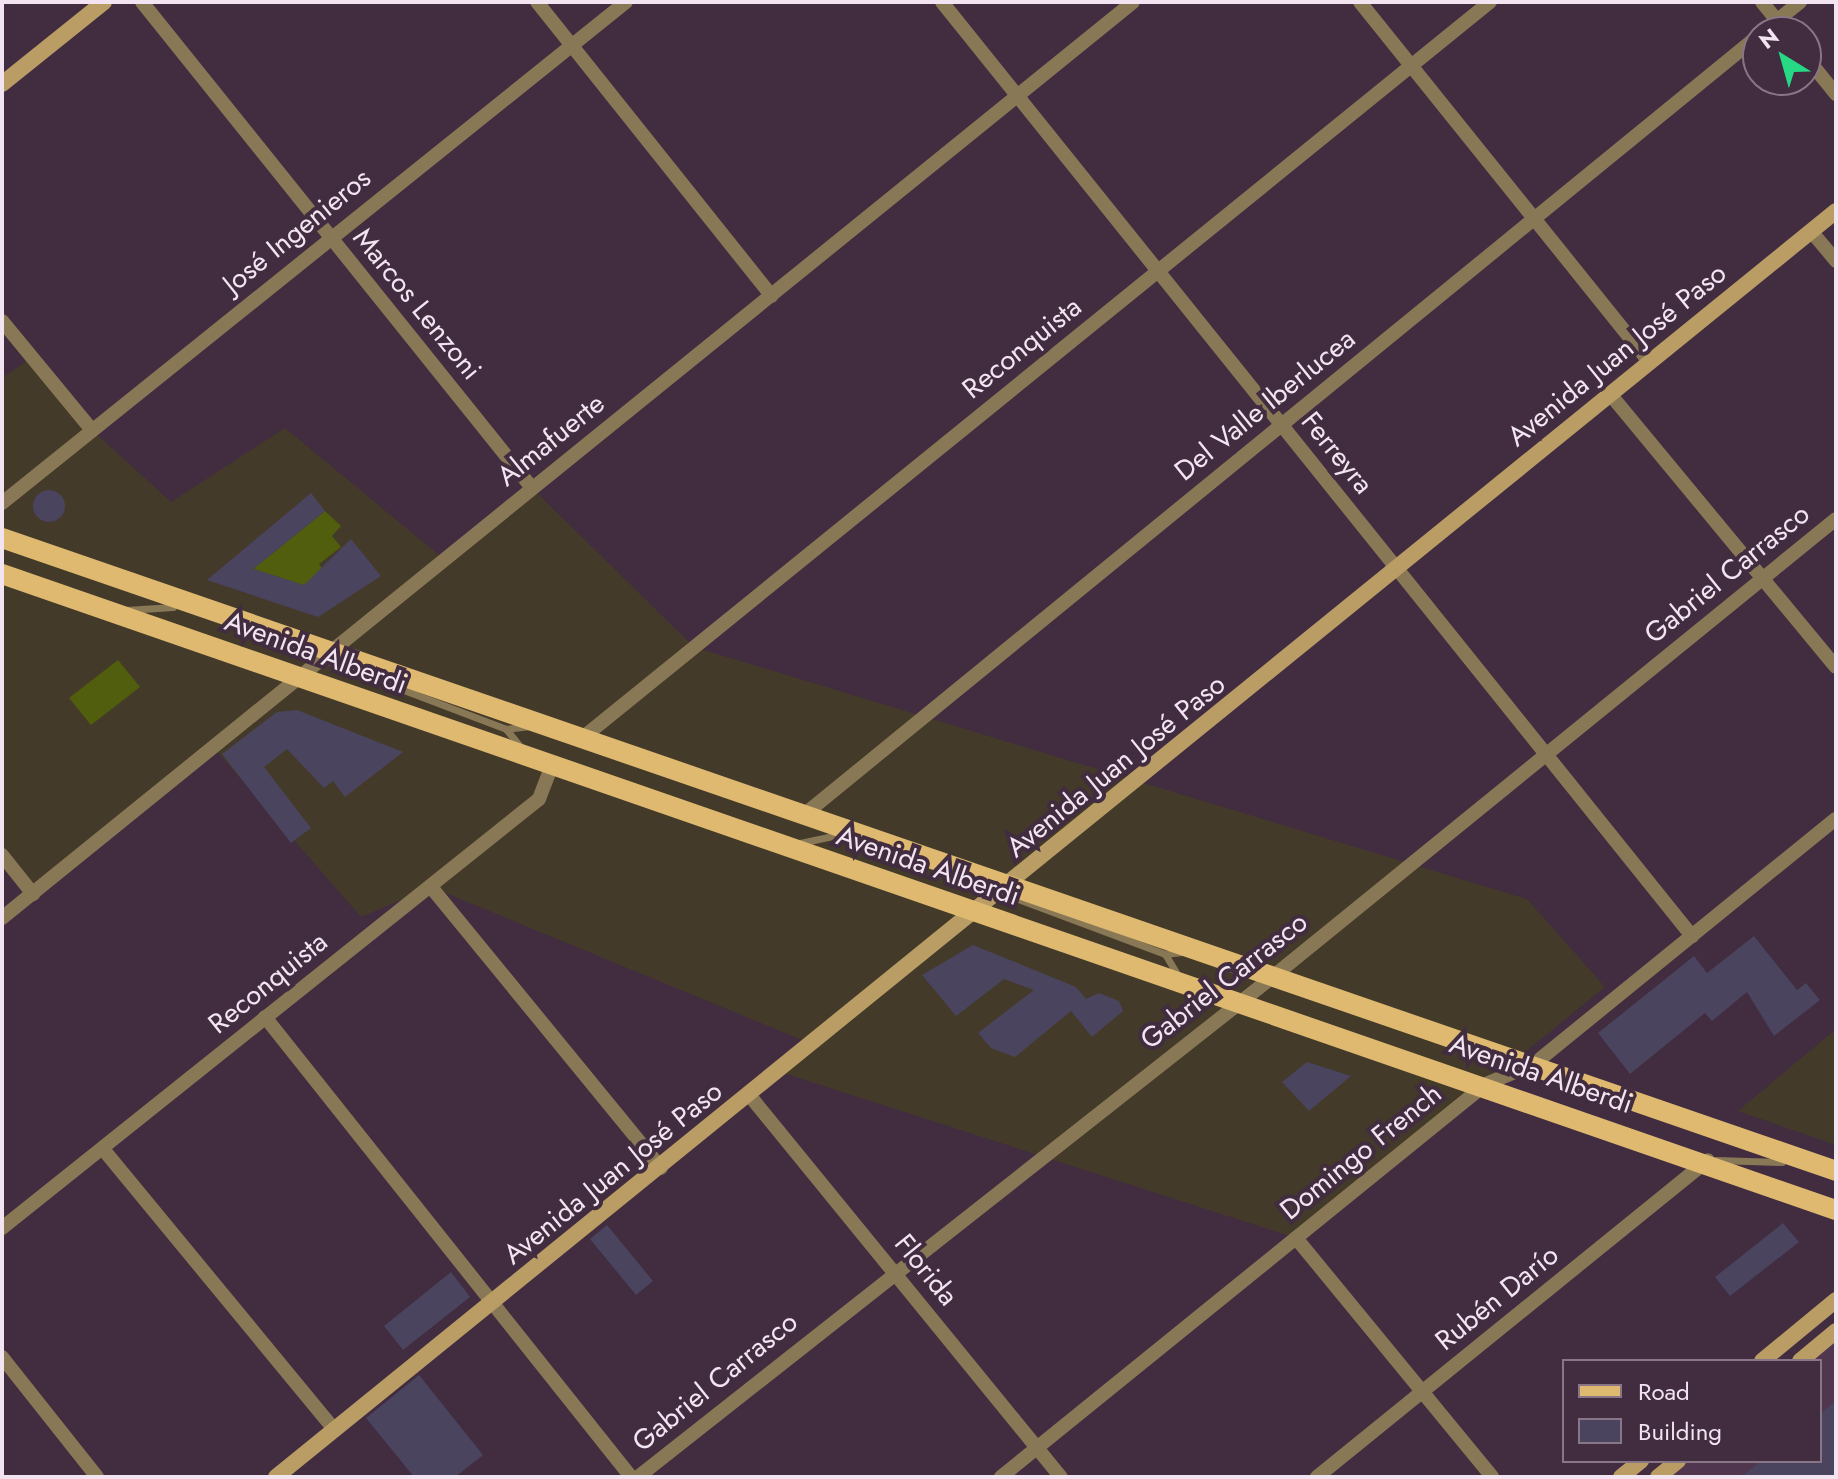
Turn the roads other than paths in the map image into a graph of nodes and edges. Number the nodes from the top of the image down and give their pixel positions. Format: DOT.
graph roads {
  1 [pos="104,2"];
  2 [pos="142,2"];
  3 [pos="537,2"];
  4 [pos="626,2"];
  5 [pos="942,2"];
  6 [pos="1133,2"];
  7 [pos="1360,2"];
  8 [pos="1490,2"];
  9 [pos="571,46"];
  10 [pos="1742,49"];
  11 [pos="1412,66"];
  12 [pos="1822,77"];
  13 [pos="2,84"];
  14 [pos="1836,94"];
  15 [pos="1017,95"];
  16 [pos="1836,211"];
  17 [pos="1534,219"];
  18 [pos="1811,231"];
  19 [pos="329,237"];
  20 [pos="1836,261"];
  21 [pos="1158,271"];
  22 [pos="772,296"];
  23 [pos="2,321"];
  24 [pos="1649,362"];
  25 [pos="1610,394"];
  26 [pos="1282,425"];
  27 [pos="92,430"];
  28 [pos="532,488"];
  29 [pos="2,503"];
  30 [pos="1836,519"];
  31 [pos="2,538"];
  32 [pos="1397,569"];
  33 [pos="2,574"];
  34 [pos="1763,578"];
  35 [pos="137,583"];
  36 [pos="173,607"];
  37 [pos="116,611"];
  38 [pos="328,656"];
  39 [pos="1836,667"];
  40 [pos="302,677"];
  41 [pos="548,724"];
  42 [pos="506,729"];
  43 [pos="586,735"];
  44 [pos="1546,755"];
  45 [pos="529,759"];
  46 [pos="551,767"];
  47 [pos="805,814"];
  48 [pos="1836,819"];
  49 [pos="839,835"];
  50 [pos="786,846"];
  51 [pos="2,855"];
  52 [pos="431,887"];
  53 [pos="1009,888"];
  54 [pos="33,894"];
  55 [pos="979,913"];
  56 [pos="2,918"];
  57 [pos="1692,936"];
  58 [pos="1200,950"];
  59 [pos="1165,954"];
  60 [pos="1275,975"];
  61 [pos="1184,987"];
  62 [pos="1237,1004"];
  63 [pos="265,1017"];
  64 [pos="1534,1064"];
  65 [pos="1486,1084"];
  66 [pos="750,1096"];
  67 [pos="1736,1136"];
  68 [pos="103,1149"];
  69 [pos="1709,1160"];
  70 [pos="1782,1162"];
  71 [pos="661,1168"];
  72 [pos="1836,1171"];
  73 [pos="1836,1181"];
  74 [pos="1836,1210"];
  75 [pos="2,1228"];
  76 [pos="1296,1238"];
  77 [pos="893,1271"];
  78 [pos="1836,1300"];
  79 [pos="492,1304"];
  80 [pos="1836,1331"];
  81 [pos="2,1357"];
  82 [pos="1764,1359"];
  83 [pos="1802,1359"];
  84 [pos="1422,1392"];
  85 [pos="335,1430"];
  86 [pos="1037,1447"];
  87 [pos="1638,1463"];
  88 [pos="1676,1463"];
  89 [pos="97,1477"];
  90 [pos="276,1477"];
  91 [pos="631,1477"];
  92 [pos="638,1477"];
  93 [pos="1001,1477"];
  94 [pos="1061,1477"];
  95 [pos="1317,1477"];
  96 [pos="1492,1477"];
  97 [pos="1621,1477"];
  98 [pos="1658,1477"];
  1 -- 13 [label="street"];
  2 -- 19 [label="street, Marcos Lenzoni"];
  3 -- 9 [label="street"];
  4 -- 9 [label="street, José Ingenieros"];
  5 -- 15 [label="street, Ferreyra"];
  6 -- 15 [label="street, Almafuerte"];
  7 -- 11 [label="street"];
  8 -- 11 [label="street, Reconquista"];
  9 -- 19 [label="street, José Ingenieros"];
  9 -- 22 [label="street"];
  10 -- 17 [label="street, Del Valle Iberlucea"];
  11 -- 17 [label="street"];
  11 -- 21 [label="street, Reconquista"];
  12 -- 14 [label="street"];
  15 -- 21 [label="street, Ferreyra"];
  15 -- 22 [label="street, Almafuerte"];
  16 -- 18 [label="street, Avenida Juan José Paso"];
  17 -- 24 [label="street"];
  17 -- 26 [label="street, Del Valle Iberlucea"];
  18 -- 20 [label="street"];
  18 -- 24 [label="street, Avenida Juan José Paso"];
  19 -- 27 [label="street, José Ingenieros"];
  19 -- 28 [label="street, Marcos Lenzoni"];
  21 -- 26 [label="street, Ferreyra"];
  21 -- 43 [label="street, Reconquista"];
  22 -- 28 [label="street, Almafuerte"];
  23 -- 27 [label="street"];
  24 -- 25 [label="street, Avenida Juan José Paso"];
  25 -- 32 [label="street, Avenida Juan José Paso"];
  25 -- 34 [label="street"];
  26 -- 32 [label="street, Ferreyra"];
  26 -- 47 [label="street, Del Valle Iberlucea"];
  27 -- 29 [label="street, José Ingenieros"];
  28 -- 38 [label="street, Almafuerte"];
  30 -- 34 [label="street, Gabriel Carrasco"];
  31 -- 35 [label="main road, Avenida Alberdi"];
  32 -- 44 [label="street, Ferreyra"];
  32 -- 53 [label="street, Avenida Juan José Paso"];
  33 -- 37 [label="main road, Avenida Alberdi"];
  34 -- 39 [label="street"];
  34 -- 44 [label="street, Gabriel Carrasco"];
  35 -- 36 [label="lane"];
  35 -- 38 [label="main road, Avenida Alberdi"];
  36 -- 37 [label="lane"];
  36 -- 38 [label="lane"];
  37 -- 40 [label="main road, Avenida Alberdi"];
  38 -- 40 [label="street, Almafuerte"];
  38 -- 41 [label="main road, Avenida Alberdi"];
  38 -- 42 [label="lane"];
  40 -- 45 [label="main road, Avenida Alberdi"];
  40 -- 54 [label="street, Almafuerte"];
  41 -- 42 [label="lane"];
  41 -- 43 [label="main road, Avenida Alberdi"];
  42 -- 45 [label="lane"];
  43 -- 47 [label="main road, Avenida Alberdi"];
  44 -- 57 [label="street, Ferreyra"];
  44 -- 60 [label="street, Gabriel Carrasco"];
  45 -- 46 [label="main road, Avenida Alberdi"];
  46 -- 50 [label="main road, Avenida Alberdi"];
  46 -- 52 [label="street, Reconquista"];
  47 -- 49 [label="lane"];
  47 -- 53 [label="main road, Avenida Alberdi"];
  48 -- 57 [label="street, Domingo French"];
  49 -- 50 [label="lane"];
  49 -- 53 [label="lane"];
  50 -- 55 [label="main road, Avenida Alberdi"];
  51 -- 54 [label="street"];
  52 -- 63 [label="street, Reconquista"];
  52 -- 71 [label="street"];
  53 -- 55 [label="street, Avenida Juan José Paso"];
  53 -- 58 [label="main road, Avenida Alberdi"];
  53 -- 59 [label="lane"];
  54 -- 56 [label="street, Almafuerte"];
  55 -- 61 [label="main road, Avenida Alberdi"];
  55 -- 66 [label="street, Avenida Juan José Paso"];
  57 -- 64 [label="street, Domingo French"];
  58 -- 59 [label="lane"];
  58 -- 60 [label="main road, Avenida Alberdi"];
  59 -- 61 [label="lane"];
  60 -- 62 [label="street, Gabriel Carrasco"];
  60 -- 64 [label="main road, Avenida Alberdi"];
  61 -- 62 [label="main road, Avenida Alberdi"];
  62 -- 65 [label="main road, Avenida Alberdi"];
  62 -- 77 [label="street, Gabriel Carrasco"];
  63 -- 68 [label="street, Reconquista"];
  63 -- 79 [label="street"];
  64 -- 65 [label="street, Domingo French"];
  64 -- 67 [label="main road, Avenida Alberdi"];
  65 -- 69 [label="main road, Avenida Alberdi"];
  65 -- 76 [label="street, Domingo French"];
  66 -- 71 [label="street, Avenida Juan José Paso"];
  66 -- 77 [label="street, Florida"];
  67 -- 70 [label="lane"];
  67 -- 72 [label="main road, Avenida Alberdi"];
  68 -- 75 [label="street, Reconquista"];
  68 -- 85 [label="street"];
  69 -- 70 [label="lane"];
  69 -- 74 [label="main road, Avenida Alberdi"];
  69 -- 84 [label="street, Rubén Darío"];
  70 -- 73 [label="lane"];
  71 -- 79 [label="street, Avenida Juan José Paso"];
  76 -- 84 [label="street"];
  76 -- 86 [label="street, Domingo French"];
  77 -- 86 [label="street, Florida"];
  77 -- 92 [label="street, Gabriel Carrasco"];
  78 -- 82 [label="street"];
  79 -- 85 [label="street, Avenida Juan José Paso"];
  79 -- 91 [label="street"];
  80 -- 83 [label="street"];
  81 -- 89 [label="street"];
  84 -- 95 [label="street, Rubén Darío"];
  84 -- 96 [label="street"];
  85 -- 90 [label="street, Avenida Juan José Paso"];
  86 -- 93 [label="street, Domingo French"];
  86 -- 94 [label="street, Florida"];
  87 -- 97 [label="street"];
  88 -- 98 [label="street"];
}
